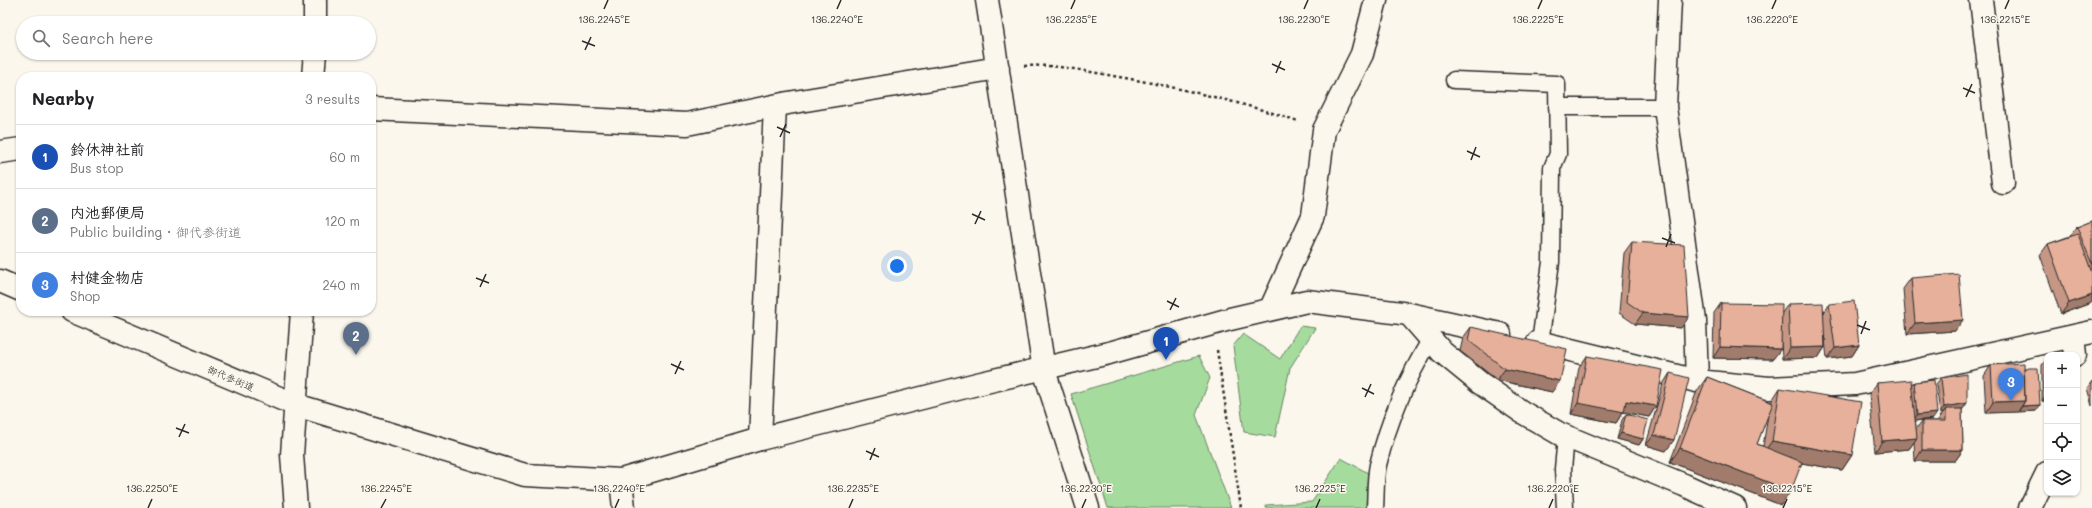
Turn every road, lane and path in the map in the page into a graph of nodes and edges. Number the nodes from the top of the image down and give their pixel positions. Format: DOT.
graph roads {
  1 [pos="315,0"];
  2 [pos="987,0"];
  3 [pos="1376,0"];
  4 [pos="1670,0"];
  5 [pos="1981,0"];
  6 [pos="315,16"];
  7 [pos="315,60"];
  8 [pos="998,68"];
  9 [pos="314,72"];
  10 [pos="1454,80"];
  11 [pos="775,106"];
  12 [pos="1665,106"];
  13 [pos="1557,107"];
  14 [pos="376,109"];
  15 [pos="1324,130"];
  16 [pos="16,150"];
  17 [pos="0,152"];
  18 [pos="2003,183"];
  19 [pos="0,281"];
  20 [pos="16,288"];
  21 [pos="1271,308"];
  22 [pos="1409,314"];
  23 [pos="84,316"];
  24 [pos="302,316"];
  25 [pos="1213,324"];
  26 [pos="1431,339"];
  27 [pos="2080,341"];
  28 [pos="1540,343"];
  29 [pos="1044,370"];
  30 [pos="1697,381"];
  31 [pos="296,405"];
  32 [pos="1566,437"];
  33 [pos="760,438"];
  34 [pos="2044,479"];
  35 [pos="621,480"];
  36 [pos="296,508"];
  37 [pos="624,508"];
  38 [pos="1088,508"];
  39 [pos="1241,508"];
  40 [pos="1375,508"];
  41 [pos="1565,508"];
  42 [pos="1735,508"];
  43 [pos="2030,508"];
  1 -- 6 [label="street"];
  2 -- 8 [label="street"];
  3 -- 15 [label="street"];
  4 -- 12 [label="street"];
  5 -- 18 [label="street"];
  7 -- 9 [label="street"];
  8 -- 11 [label="street"];
  8 -- 15 [label="path"];
  8 -- 29 [label="street"];
  10 -- 13 [label="lane"];
  11 -- 14 [label="street"];
  11 -- 33 [label="street"];
  12 -- 13 [label="lane"];
  12 -- 30 [label="street"];
  13 -- 28 [label="lane"];
  15 -- 21 [label="street"];
  16 -- 17 [label="street"];
  19 -- 20 [label="street"];
  21 -- 22 [label="street, 御代参街道"];
  21 -- 25 [label="street, 御代参街道"];
  22 -- 26 [label="street"];
  22 -- 28 [label="street, 御代参街道"];
  23 -- 31 [label="street, 御代参街道"];
  24 -- 31 [label="street"];
  25 -- 29 [label="street, 御代参街道"];
  25 -- 39 [label="path"];
  26 -- 32 [label="street"];
  26 -- 40 [label="lane"];
  27 -- 30 [label="street, 御代参街道"];
  28 -- 30 [label="street, 御代参街道"];
  29 -- 33 [label="street, 御代参街道"];
  29 -- 38 [label="street"];
  31 -- 35 [label="street, 御代参街道"];
  31 -- 36 [label="street"];
  32 -- 41 [label="lane"];
  32 -- 42 [label="street"];
  33 -- 35 [label="street, 御代参街道"];
  34 -- 43 [label="street"];
  35 -- 37 [label="street"];
}
